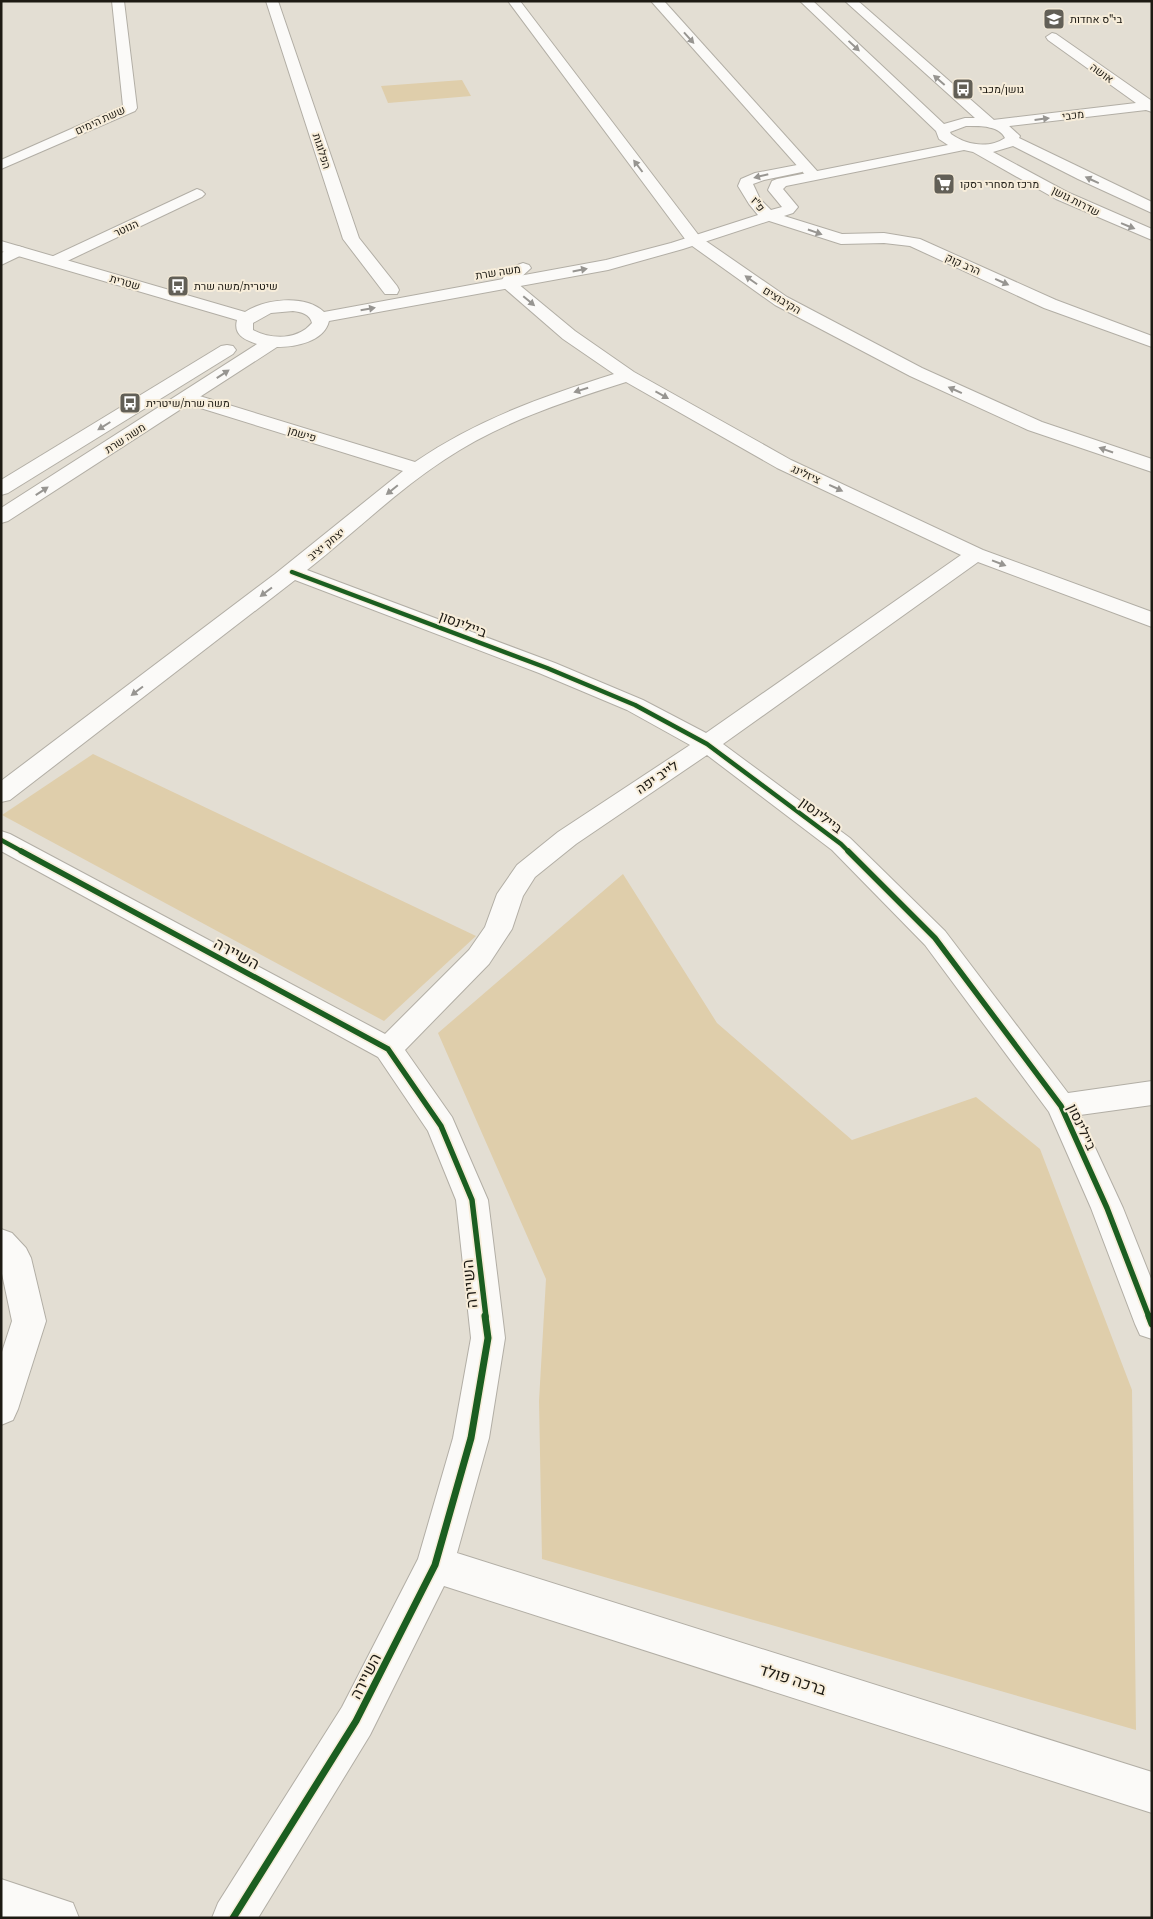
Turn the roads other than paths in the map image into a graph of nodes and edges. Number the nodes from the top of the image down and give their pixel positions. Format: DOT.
graph roads {
  1 [pos="118,1"];
  2 [pos="272,1"];
  3 [pos="514,1"];
  4 [pos="657,1"];
  5 [pos="806,1"];
  6 [pos="851,1"];
  7 [pos="877,25"];
  8 [pos="835,28"];
  9 [pos="1052,37"];
  10 [pos="1150,107"];
  11 [pos="991,124"];
  12 [pos="944,133"];
  13 [pos="1012,140"];
  14 [pos="970,147"];
  15 [pos="1,165"];
  16 [pos="808,171"];
  17 [pos="197,194"];
  18 [pos="1152,208"];
  19 [pos="768,216"];
  20 [pos="1152,236"];
  21 [pos="694,240"];
  22 [pos="1,246"];
  23 [pos="18,251"];
  24 [pos="1,260"];
  25 [pos="56,262"];
  26 [pos="522,268"];
  27 [pos="509,284"];
  28 [pos="391,290"];
  29 [pos="303,308"];
  30 [pos="320,318"];
  31 [pos="249,327"];
  32 [pos="274,342"];
  33 [pos="1152,342"];
  34 [pos="628,376"];
  35 [pos="187,398"];
  36 [pos="1152,466"];
  37 [pos="418,469"];
  38 [pos="1,490"];
  39 [pos="1,517"];
  40 [pos="976,554"];
  41 [pos="292,572"];
  42 [pos="1152,620"];
  43 [pos="707,744"];
  44 [pos="1,794"];
  45 [pos="1,840"];
  46 [pos="388,1049"];
  47 [pos="1152,1093"];
  48 [pos="1061,1106"];
  49 [pos="1,1243"];
  50 [pos="1152,1324"];
  51 [pos="1,1409"];
  52 [pos="435,1565"];
  53 [pos="1152,1793"];
  54 [pos="1,1900"];
  55 [pos="58,1918"];
  56 [pos="233,1918"];
  1 -- 15 [label="street, ששת הימים"];
  2 -- 28 [label="street, הפלוגות"];
  21 -- 3 [label="street, הקיבוצים, one-way"];
  4 -- 16 [label="street, one-way"];
  5 -- 8 [label="street"];
  6 -- 7 [label="street"];
  7 -- 8 [label="street"];
  11 -- 7 [label="street, one-way"];
  8 -- 12 [label="street, one-way"];
  9 -- 10 [label="street, אושה"];
  11 -- 10 [label="street, מכבי, one-way"];
  11 -- 12 [label="street, מכבי"];
  11 -- 13 [label="street, שדרות גושן"];
  12 -- 14 [label="street, שדרות גושן"];
  12 -- 16 [label="street, פ\"ז"];
  13 -- 14 [label="street, פ\"ז"];
  18 -- 13 [label="street, שדרות גושן, one-way"];
  14 -- 16 [label="street, פ\"ז"];
  14 -- 20 [label="street, שדרות גושן, one-way"];
  16 -- 19 [label="street, פ\"ז"];
  16 -- 19 [label="street, פ\"ז, one-way"];
  17 -- 25 [label="street, הנוטר"];
  19 -- 21 [label="street, משה שרת"];
  19 -- 33 [label="street, הרב קוק, one-way"];
  21 -- 26 [label="street, משה שרת"];
  27 -- 21 [label="street, משה שרת, one-way"];
  36 -- 21 [label="street, הקיבוצים, one-way"];
  22 -- 23 [label="street, שטרית"];
  23 -- 24 [label="street"];
  23 -- 25 [label="street, שטרית"];
  25 -- 31 [label="street, שטרית"];
  26 -- 27 [label="street"];
  26 -- 28 [label="street, משה שרת"];
  30 -- 27 [label="street, משה שרת, one-way"];
  27 -- 34 [label="street, ציזלינג, one-way"];
  28 -- 29 [label="street, משה שרת"];
  29 -- 30 [label="street"];
  29 -- 31 [label="street, משה שרת"];
  30 -- 32 [label="street"];
  31 -- 32 [label="street, שטרית"];
  31 -- 38 [label="street, משה שרת, one-way"];
  35 -- 32 [label="street, משה שרת, one-way"];
  34 -- 37 [label="street, יצחק יציב, one-way"];
  34 -- 40 [label="street, ציזלינג, one-way"];
  35 -- 37 [label="street, פישמן"];
  39 -- 35 [label="street, משה שרת, one-way"];
  37 -- 41 [label="street, יצחק יציב, one-way"];
  40 -- 42 [label="street, ציזלינג, one-way"];
  40 -- 43 [label="street, לייב יפה"];
  41 -- 43 [label="street, ביילינסון"];
  41 -- 44 [label="street, יצחק יציב, one-way"];
  43 -- 46 [label="street, לייב יפה"];
  43 -- 48 [label="street, ביילינסון"];
  45 -- 46 [label="street, השיירה"];
  46 -- 52 [label="street, השיירה"];
  47 -- 48 [label="street"];
  48 -- 50 [label="street, ביילינסון"];
  49 -- 51 [label="street"];
  52 -- 53 [label="street, ברכה פולד"];
  52 -- 56 [label="street, השיירה"];
  54 -- 55 [label="street"];
}
